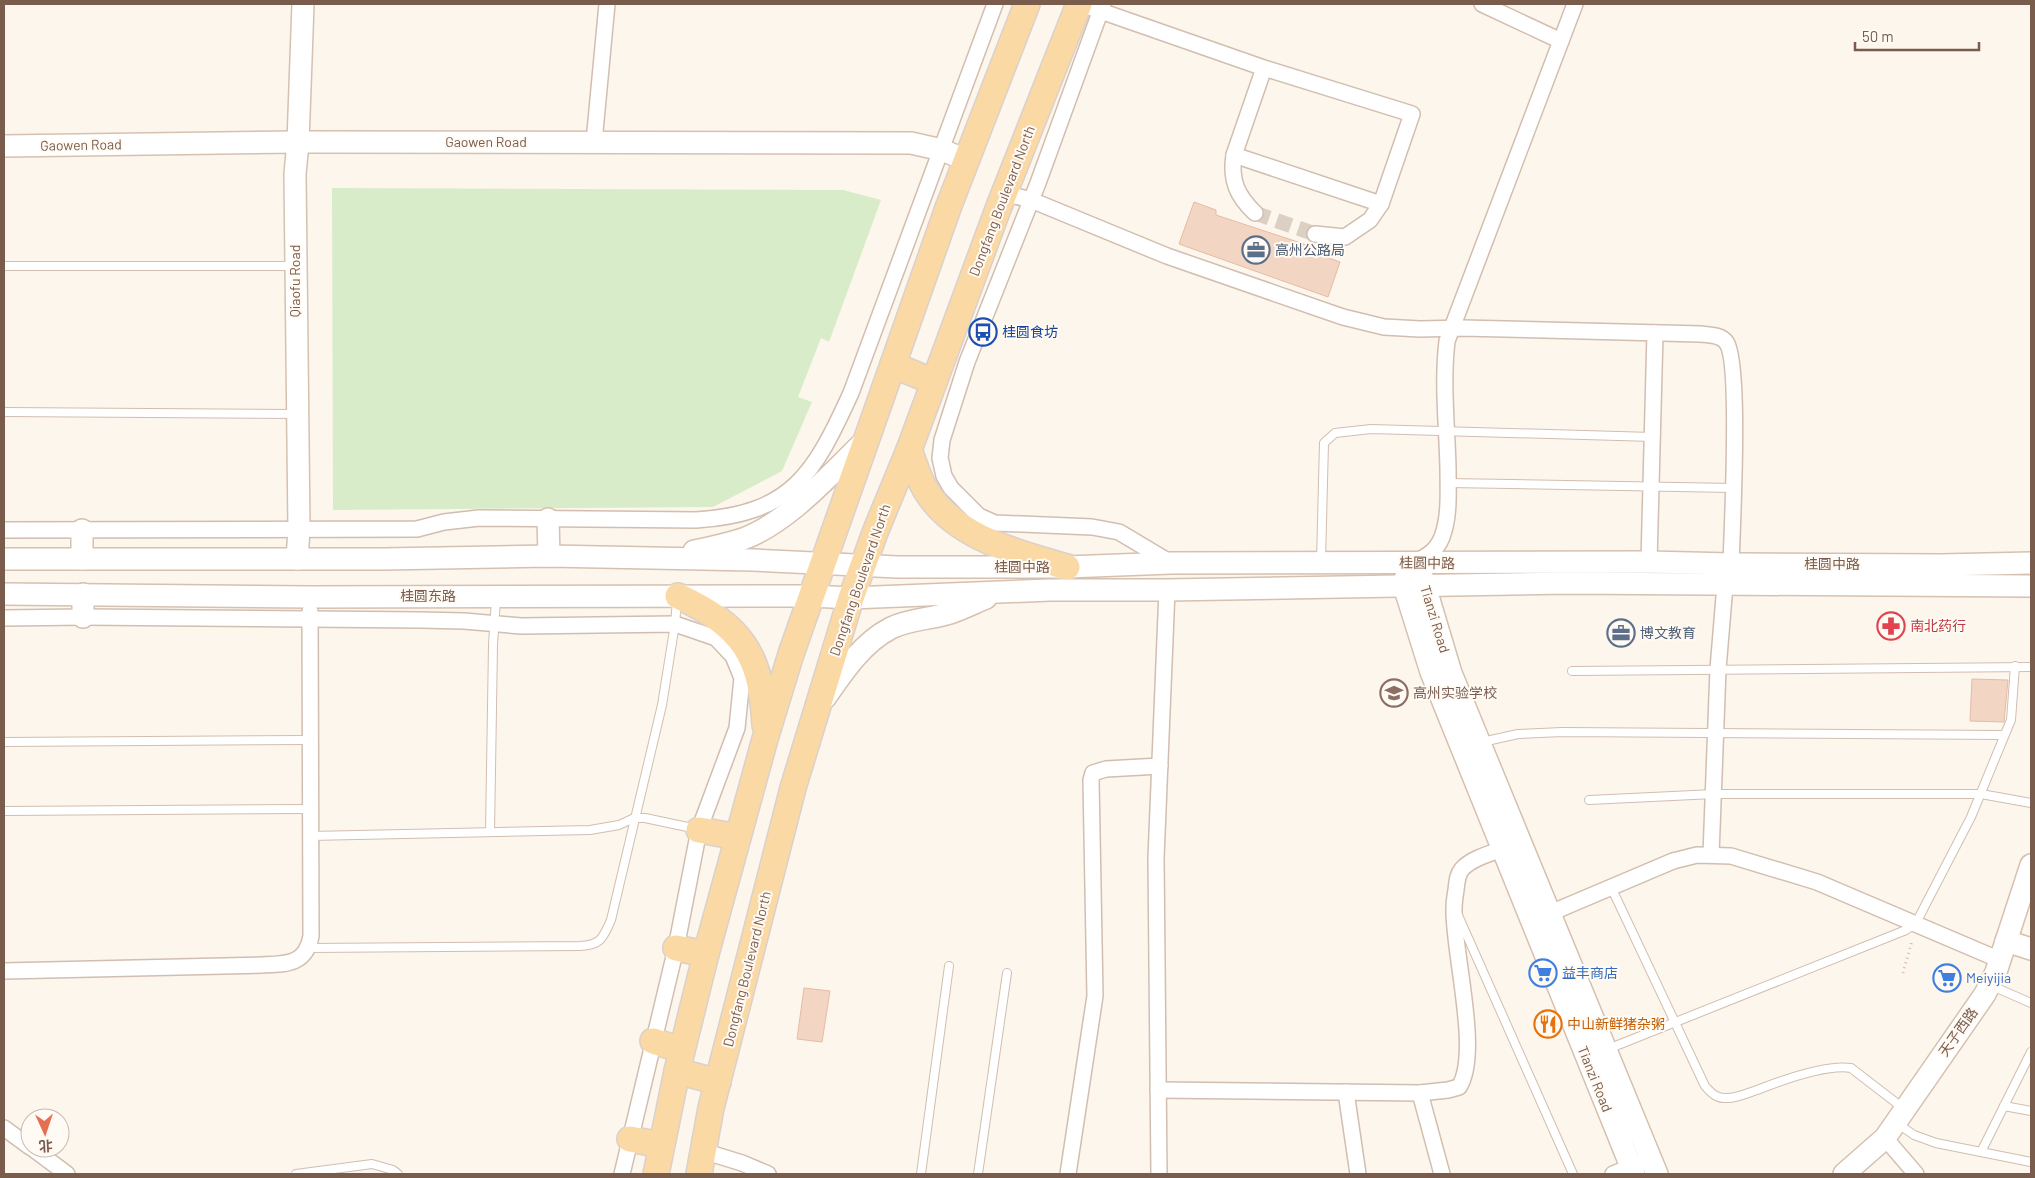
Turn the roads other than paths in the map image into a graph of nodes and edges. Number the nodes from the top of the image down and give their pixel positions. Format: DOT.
graph roads {
  1 [pos="303,4"];
  2 [pos="607,4"];
  3 [pos="995,4"];
  4 [pos="1027,4"];
  5 [pos="1482,4"];
  6 [pos="1575,4"];
  7 [pos="1090,6"];
  8 [pos="1561,41"];
  9 [pos="1264,68"];
  10 [pos="298,142"];
  11 [pos="594,142"];
  12 [pos="4,146"];
  13 [pos="942,150"];
  14 [pos="1234,155"];
  15 [pos="966,160"];
  16 [pos="1004,193"];
  17 [pos="1031,200"];
  18 [pos="1381,204"];
  19 [pos="1255,213"];
  20 [pos="1315,234"];
  21 [pos="4,266"];
  22 [pos="295,266"];
  23 [pos="1453,328"];
  24 [pos="1655,333"];
  25 [pos="893,365"];
  26 [pos="934,382"];
  27 [pos="4,412"];
  28 [pos="296,414"];
  29 [pos="1447,431"];
  30 [pos="1652,437"];
  31 [pos="866,440"];
  32 [pos="909,450"];
  33 [pos="1448,482"];
  34 [pos="1651,486"];
  35 [pos="1733,488"];
  36 [pos="548,519"];
  37 [pos="4,530"];
  38 [pos="82,530"];
  39 [pos="299,530"];
  40 [pos="548,556"];
  41 [pos="82,559"];
  42 [pos="297,559"];
  43 [pos="664,559"];
  44 [pos="4,560"];
  45 [pos="1649,562"];
  46 [pos="1171,563"];
  47 [pos="1321,563"];
  48 [pos="1414,563"];
  49 [pos="2031,563"];
  50 [pos="822,564"];
  51 [pos="1731,564"];
  52 [pos="863,566"];
  53 [pos="1067,567"];
  54 [pos="1724,585"];
  55 [pos="1414,586"];
  56 [pos="2031,586"];
  57 [pos="1167,590"];
  58 [pos="1001,592"];
  59 [pos="4,594"];
  60 [pos="83,594"];
  61 [pos="497,596"];
  62 [pos="678,596"];
  63 [pos="811,596"];
  64 [pos="310,597"];
  65 [pos="851,598"];
  66 [pos="83,617"];
  67 [pos="4,618"];
  68 [pos="311,619"];
  69 [pos="675,624"];
  70 [pos="494,625"];
  71 [pos="2015,666"];
  72 [pos="2031,667"];
  73 [pos="1718,669"];
  74 [pos="1572,671"];
  75 [pos="818,708"];
  76 [pos="1716,733"];
  77 [pos="2004,735"];
  78 [pos="765,739"];
  79 [pos="310,740"];
  80 [pos="4,742"];
  81 [pos="1471,746"];
  82 [pos="1160,766"];
  83 [pos="1714,794"];
  84 [pos="1981,794"];
  85 [pos="1589,800"];
  86 [pos="2031,802"];
  87 [pos="310,809"];
  88 [pos="4,811"];
  89 [pos="634,818"];
  90 [pos="699,830"];
  91 [pos="490,832"];
  92 [pos="310,836"];
  93 [pos="738,838"];
  94 [pos="1512,845"];
  95 [pos="1712,855"];
  96 [pos="2031,865"];
  97 [pos="1611,887"];
  98 [pos="1454,910"];
  99 [pos="1541,917"];
  100 [pos="1916,923"];
  101 [pos="309,948"];
  102 [pos="676,948"];
  103 [pos="2031,949"];
  104 [pos="2003,950"];
  105 [pos="706,954"];
  106 [pos="949,966"];
  107 [pos="4,971"];
  108 [pos="1007,973"];
  109 [pos="1989,985"];
  110 [pos="2031,1003"];
  111 [pos="1675,1023"];
  112 [pos="652,1041"];
  113 [pos="2031,1052"];
  114 [pos="1597,1054"];
  115 [pos="679,1060"];
  116 [pos="2028,1064"];
  117 [pos="718,1082"];
  118 [pos="1158,1090"];
  119 [pos="1346,1092"];
  120 [pos="1420,1093"];
  121 [pos="2004,1106"];
  122 [pos="2031,1111"];
  123 [pos="1895,1123"];
  124 [pos="4,1128"];
  125 [pos="20,1139"];
  126 [pos="630,1139"];
  127 [pos="661,1144"];
  128 [pos="1980,1152"];
  129 [pos="46,1158"];
  130 [pos="2031,1162"];
  131 [pos="701,1163"];
  132 [pos="1654,1167"];
  133 [pos="1626,1172"];
  134 [pos="67,1174"];
  135 [pos="296,1174"];
  136 [pos="398,1174"];
  137 [pos="622,1174"];
  138 [pos="656,1174"];
  139 [pos="768,1174"];
  140 [pos="921,1174"];
  141 [pos="978,1174"];
  142 [pos="1068,1174"];
  143 [pos="1159,1174"];
  144 [pos="1358,1174"];
  145 [pos="1442,1174"];
  146 [pos="1573,1174"];
  147 [pos="1844,1174"];
  148 [pos="1916,1174"];
  1 -- 10 [label="main road, Qiaofu Road"];
  2 -- 11 [label="street"];
  3 -- 13 [label="street"];
  4 -- 15 [label="main road"];
  5 -- 8 [label="street"];
  6 -- 8 [label="street"];
  7 -- 9 [label="street"];
  7 -- 16 [label="main road, Dongfang Boulevard North"];
  7 -- 17 [label="street"];
  8 -- 23 [label="street"];
  9 -- 14 [label="street"];
  9 -- 18 [label="street"];
  10 -- 11 [label="main road, Gaowen Road"];
  10 -- 12 [label="main road, Gaowen Road"];
  10 -- 22 [label="main road, Qiaofu Road"];
  11 -- 13 [label="main road, Gaowen Road"];
  13 -- 15 [label="main road, Gaowen Road"];
  13 -- 36 [label="street"];
  14 -- 18 [label="street"];
  14 -- 19 [label="street"];
  15 -- 25 [label="main road"];
  16 -- 17 [label="street"];
  16 -- 26 [label="main road, Dongfang Boulevard North"];
  17 -- 23 [label="street"];
  17 -- 46 [label="street"];
  18 -- 20 [label="street"];
  21 -- 22 [label="lane"];
  22 -- 28 [label="main road, Qiaofu Road"];
  23 -- 24 [label="street"];
  23 -- 29 [label="street"];
  24 -- 30 [label="street"];
  24 -- 35 [label="street"];
  25 -- 26 [label="main road"];
  25 -- 31 [label="main road"];
  26 -- 32 [label="main road, Dongfang Boulevard North"];
  27 -- 28 [label="lane"];
  28 -- 39 [label="main road, Qiaofu Road"];
  29 -- 30 [label="lane"];
  29 -- 33 [label="street"];
  29 -- 47 [label="lane"];
  30 -- 34 [label="street"];
  31 -- 43 [label="main road"];
  31 -- 50 [label="main road"];
  32 -- 52 [label="main road, Dongfang Boulevard North"];
  32 -- 53 [label="main road"];
  33 -- 34 [label="lane"];
  33 -- 48 [label="street"];
  34 -- 35 [label="lane"];
  34 -- 45 [label="street"];
  35 -- 51 [label="street"];
  36 -- 39 [label="street"];
  36 -- 40 [label="main road"];
  37 -- 38 [label="street"];
  38 -- 39 [label="street"];
  38 -- 41 [label="main road"];
  39 -- 42 [label="main road, Qiaofu Road"];
  40 -- 42 [label="main road"];
  40 -- 43 [label="main road"];
  41 -- 42 [label="main road"];
  41 -- 44 [label="main road"];
  43 -- 50 [label="main road"];
  45 -- 48 [label="main road, 桂圆中路"];
  45 -- 51 [label="main road, 桂圆中路"];
  46 -- 47 [label="main road, 桂圆中路"];
  46 -- 53 [label="main road, 桂圆中路"];
  47 -- 48 [label="main road, 桂圆中路"];
  48 -- 55 [label="main road, Tianzi Road"];
  49 -- 51 [label="main road, 桂圆中路"];
  50 -- 52 [label="main road, 桂圆中路"];
  50 -- 63 [label="main road"];
  52 -- 53 [label="main road, 桂圆中路"];
  52 -- 65 [label="main road, Dongfang Boulevard North"];
  54 -- 55 [label="main road, 桂圆中路"];
  54 -- 56 [label="main road, 桂圆中路"];
  54 -- 73 [label="street"];
  55 -- 57 [label="main road, 桂圆中路"];
  55 -- 81 [label="main road, Tianzi Road"];
  57 -- 58 [label="main road, 桂圆中路"];
  57 -- 82 [label="street"];
  58 -- 65 [label="main road, 桂圆中路"];
  58 -- 75 [label="main road"];
  59 -- 60 [label="main road, 桂圆东路"];
  60 -- 64 [label="main road, 桂圆东路"];
  60 -- 66 [label="main road"];
  61 -- 62 [label="main road, 桂圆东路"];
  61 -- 64 [label="main road, 桂圆东路"];
  61 -- 70 [label="lane"];
  62 -- 63 [label="main road, 桂圆东路"];
  62 -- 69 [label="lane"];
  62 -- 78 [label="main road"];
  63 -- 65 [label="main road, 桂圆东路"];
  63 -- 78 [label="main road"];
  64 -- 68 [label="street"];
  65 -- 75 [label="main road, Dongfang Boulevard North"];
  66 -- 67 [label="street"];
  66 -- 68 [label="street"];
  68 -- 70 [label="street"];
  68 -- 79 [label="street"];
  69 -- 70 [label="street"];
  69 -- 89 [label="lane"];
  69 -- 90 [label="street"];
  70 -- 91 [label="lane"];
  71 -- 72 [label="lane"];
  71 -- 73 [label="lane"];
  71 -- 77 [label="lane"];
  73 -- 74 [label="lane"];
  73 -- 76 [label="street"];
  75 -- 117 [label="main road, Dongfang Boulevard North"];
  76 -- 77 [label="lane"];
  76 -- 81 [label="lane"];
  76 -- 83 [label="street"];
  77 -- 84 [label="lane"];
  78 -- 93 [label="main road"];
  79 -- 80 [label="lane"];
  79 -- 87 [label="street"];
  81 -- 94 [label="main road, Tianzi Road"];
  82 -- 118 [label="street"];
  82 -- 142 [label="street"];
  83 -- 84 [label="lane"];
  83 -- 85 [label="lane"];
  83 -- 95 [label="street"];
  84 -- 86 [label="lane"];
  84 -- 100 [label="lane"];
  87 -- 88 [label="lane"];
  87 -- 92 [label="street"];
  89 -- 90 [label="lane"];
  89 -- 91 [label="lane"];
  89 -- 101 [label="lane"];
  90 -- 93 [label="main road"];
  90 -- 102 [label="street"];
  91 -- 92 [label="lane"];
  92 -- 101 [label="street"];
  93 -- 105 [label="main road"];
  94 -- 98 [label="street"];
  94 -- 99 [label="main road, Tianzi Road"];
  95 -- 97 [label="street"];
  95 -- 100 [label="street"];
  96 -- 104 [label="main road, 天子西路"];
  97 -- 99 [label="street"];
  97 -- 111 [label="lane"];
  98 -- 120 [label="street"];
  98 -- 146 [label="lane"];
  99 -- 114 [label="main road, Tianzi Road"];
  100 -- 104 [label="street"];
  100 -- 111 [label="lane"];
  101 -- 107 [label="street"];
  102 -- 105 [label="main road"];
  102 -- 112 [label="street"];
  103 -- 104 [label="main road"];
  104 -- 109 [label="main road, 天子西路"];
  105 -- 115 [label="main road"];
  106 -- 140 [label="lane"];
  108 -- 141 [label="lane"];
  109 -- 110 [label="lane"];
  109 -- 123 [label="main road, 天子西路"];
  111 -- 114 [label="lane"];
  111 -- 123 [label="lane"];
  112 -- 115 [label="main road"];
  112 -- 126 [label="street"];
  113 -- 116 [label="lane"];
  114 -- 132 [label="main road, Tianzi Road"];
  114 -- 133 [label="main road, Tianzi Road"];
  115 -- 117 [label="main road"];
  115 -- 127 [label="main road"];
  116 -- 121 [label="lane"];
  117 -- 131 [label="main road, Dongfang Boulevard North"];
  118 -- 119 [label="street"];
  118 -- 143 [label="street"];
  119 -- 120 [label="street"];
  119 -- 144 [label="street"];
  120 -- 145 [label="street"];
  121 -- 122 [label="lane"];
  121 -- 128 [label="lane"];
  123 -- 128 [label="lane"];
  123 -- 147 [label="main road, 天子西路"];
  123 -- 148 [label="street"];
  124 -- 125 [label="street"];
  126 -- 127 [label="main road"];
  126 -- 137 [label="street"];
  127 -- 138 [label="main road"];
  128 -- 130 [label="lane"];
  129 -- 134 [label="street"];
  131 -- 139 [label="street"];
  132 -- 133 [label="street"];
  135 -- 136 [label="lane"];
}
